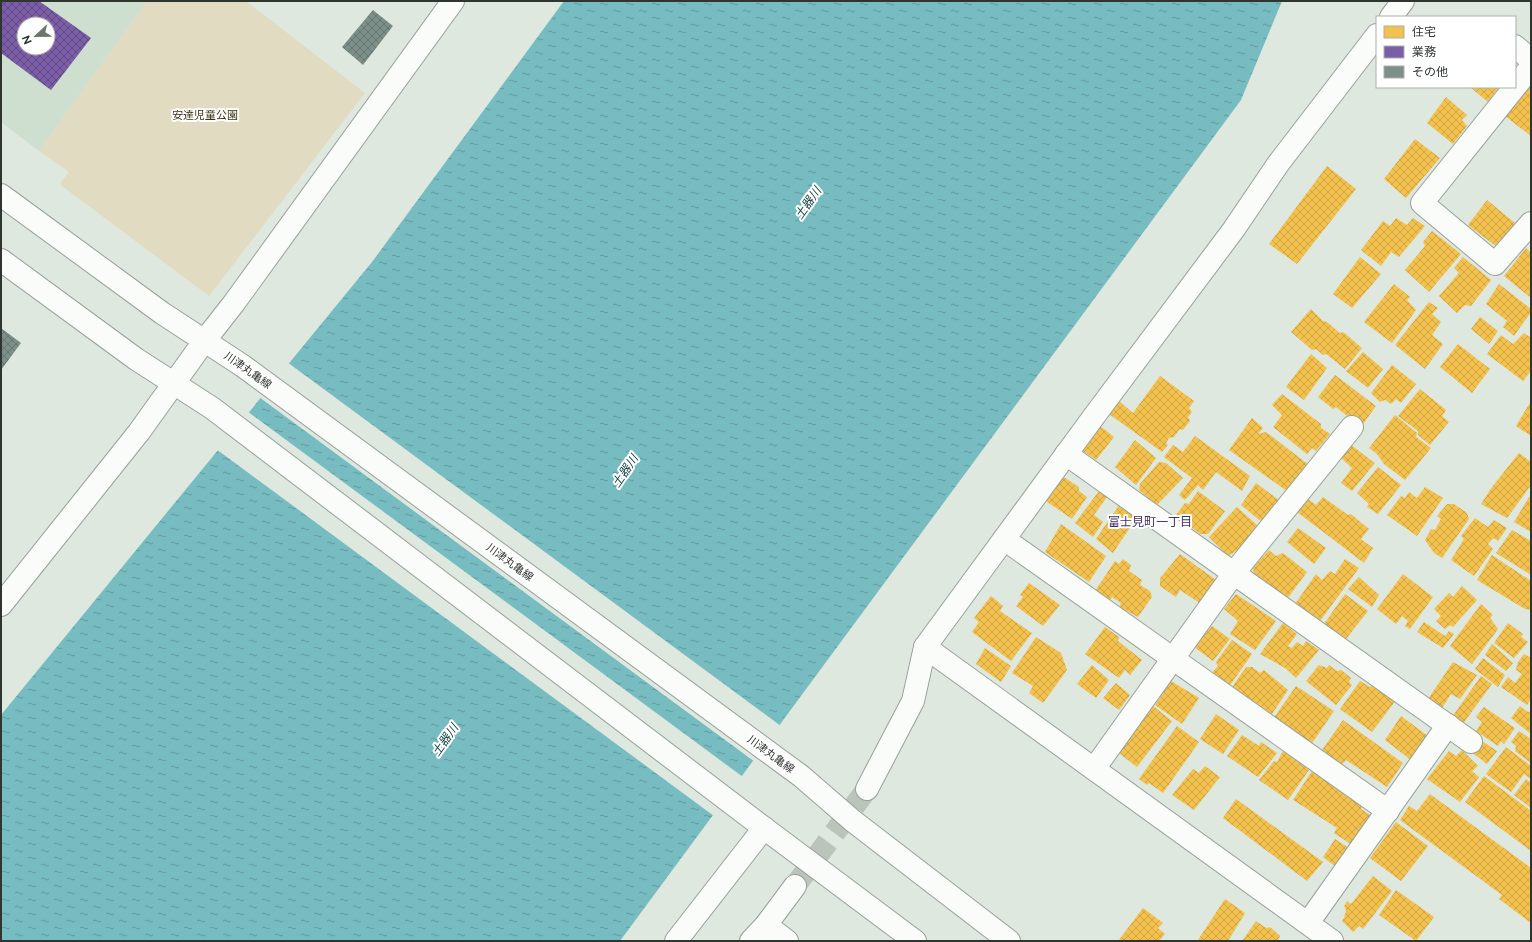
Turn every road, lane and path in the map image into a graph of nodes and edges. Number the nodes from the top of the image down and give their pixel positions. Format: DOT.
graph roads {
  1 [pos="453,1"];
  2 [pos="1403,1"];
  3 [pos="1392,16"];
  4 [pos="1376,36"];
  5 [pos="1516,47"];
  6 [pos="1531,60"];
  7 [pos="1531,68"];
  8 [pos="1516,87"];
  9 [pos="1515,88"];
  10 [pos="1,195"];
  11 [pos="1531,223"];
  12 [pos="1,260"];
  13 [pos="205,340"];
  14 [pos="175,383"];
  15 [pos="1352,427"];
  16 [pos="1066,454"];
  17 [pos="1004,539"];
  18 [pos="1233,573"];
  19 [pos="1,605"];
  20 [pos="925,647"];
  21 [pos="1172,658"];
  22 [pos="1448,725"];
  23 [pos="1471,742"];
  24 [pos="1094,769"];
  25 [pos="867,789"];
  26 [pos="1388,810"];
  27 [pos="764,828"];
  28 [pos="795,886"];
  29 [pos="1308,923"];
  30 [pos="766,925"];
  31 [pos="676,941"];
  32 [pos="751,941"];
  33 [pos="787,941"];
  34 [pos="915,941"];
  35 [pos="1009,941"];
  36 [pos="1332,941"];
  1 -- 13 [label="street"];
  2 -- 3 [label="street"];
  4 -- 16 [label="street"];
  5 -- 6 [label="street"];
  7 -- 8 [label="street"];
  9 -- 11 [label="street"];
  10 -- 13 [label="street, 川津丸亀線"];
  12 -- 14 [label="street"];
  13 -- 14 [label="street"];
  13 -- 35 [label="street, 川津丸亀線"];
  14 -- 19 [label="street"];
  14 -- 27 [label="street"];
  15 -- 18 [label="street"];
  16 -- 17 [label="street"];
  16 -- 18 [label="street"];
  17 -- 20 [label="street"];
  17 -- 21 [label="street"];
  18 -- 21 [label="street"];
  18 -- 22 [label="street"];
  20 -- 24 [label="street"];
  20 -- 25 [label="street"];
  21 -- 24 [label="street"];
  21 -- 26 [label="street"];
  22 -- 23 [label="street"];
  22 -- 26 [label="street"];
  24 -- 29 [label="street"];
  26 -- 29 [label="street"];
  27 -- 31 [label="street"];
  27 -- 34 [label="street"];
  28 -- 30 [label="street"];
  29 -- 36 [label="street"];
  30 -- 32 [label="street"];
  30 -- 33 [label="street"];
}
